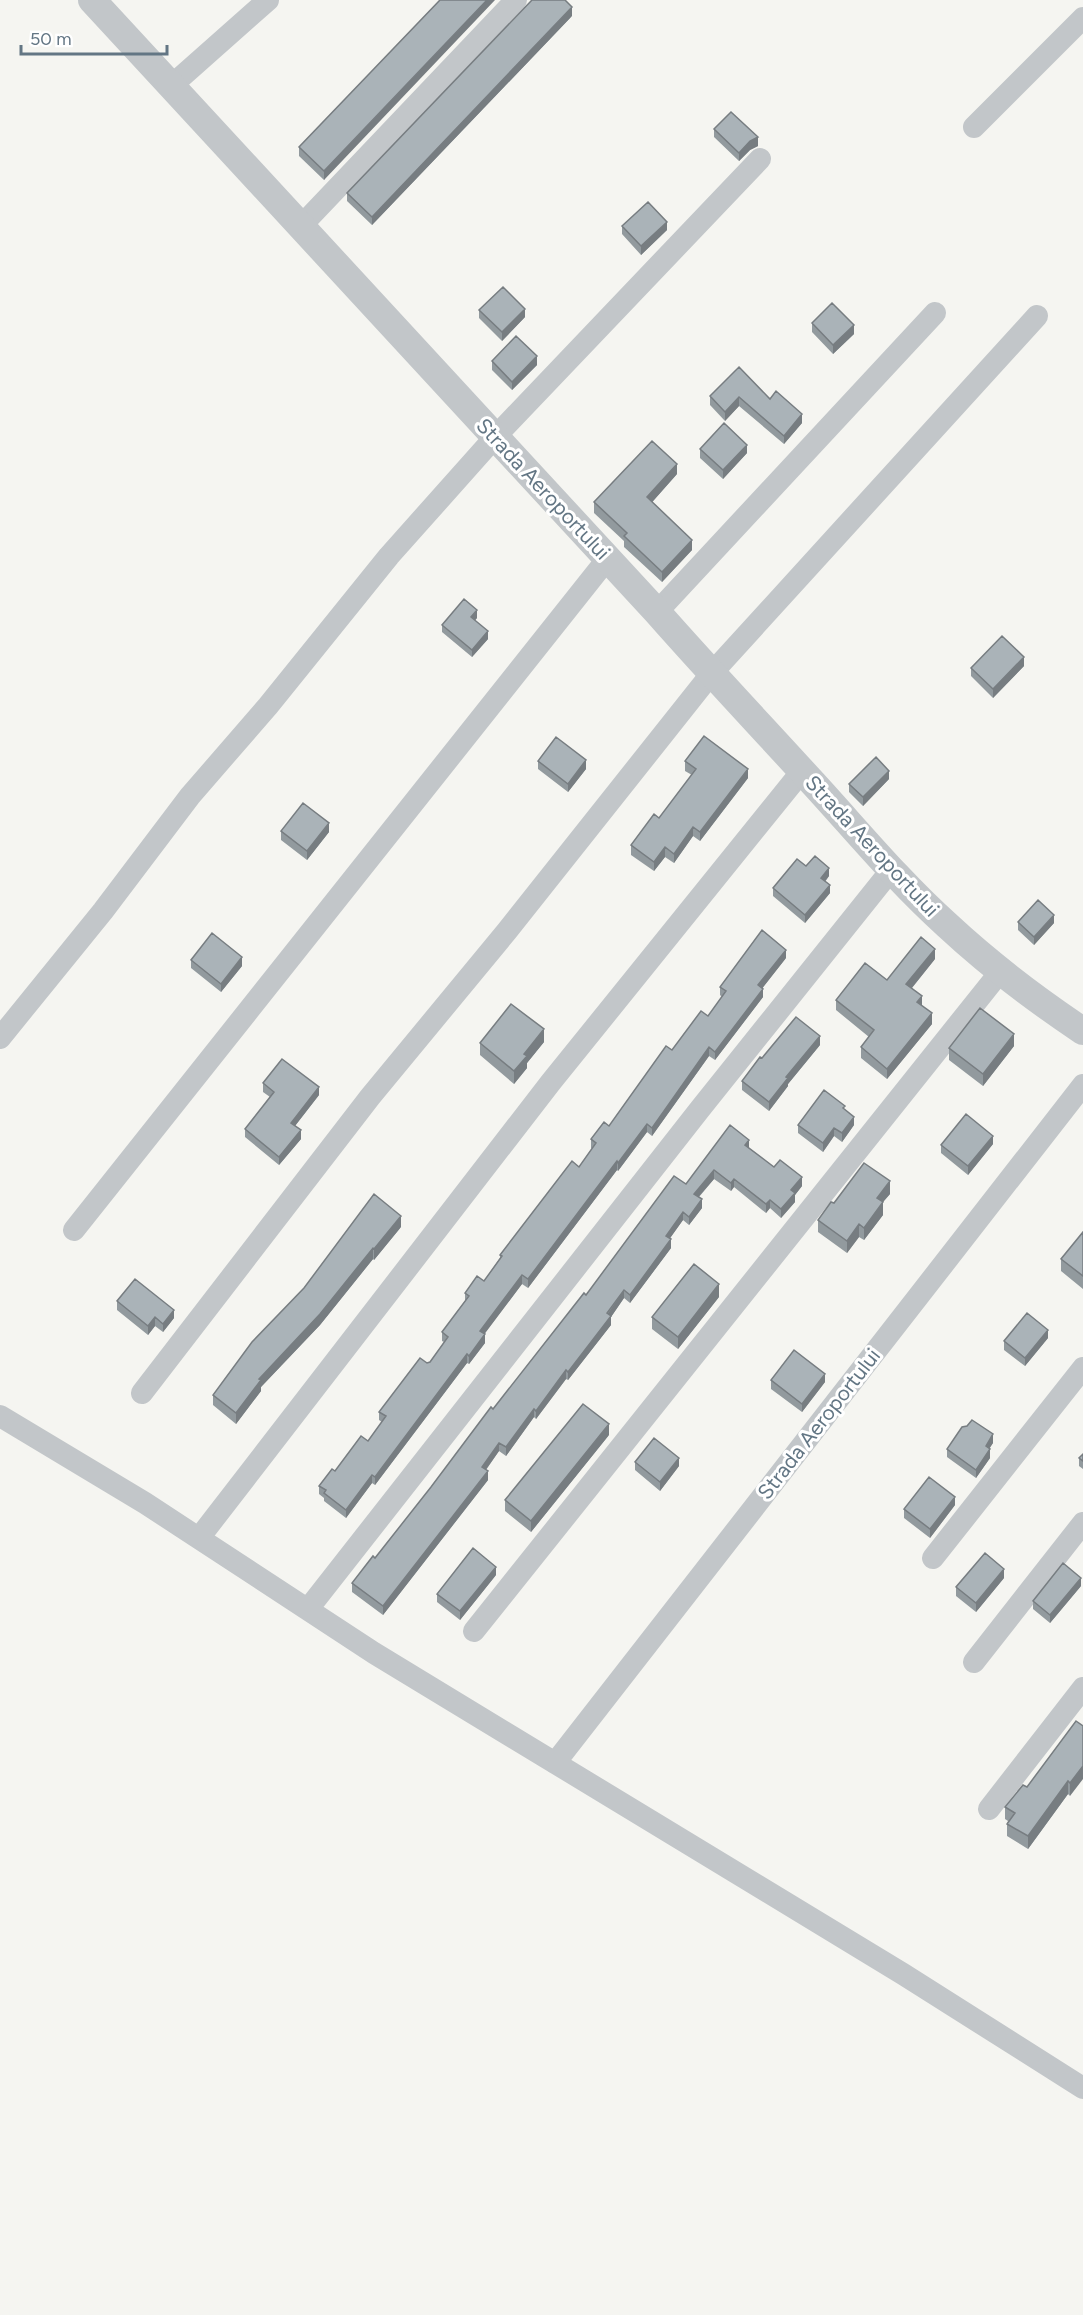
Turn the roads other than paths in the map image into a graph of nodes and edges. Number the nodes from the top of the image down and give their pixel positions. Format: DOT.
graph roads {
  1 [pos="92,0"];
  2 [pos="268,0"];
  3 [pos="516,0"];
  4 [pos="1083,18"];
  5 [pos="171,86"];
  6 [pos="975,127"];
  7 [pos="760,159"];
  8 [pos="301,226"];
  9 [pos="935,313"];
  10 [pos="1037,316"];
  11 [pos="495,437"];
  12 [pos="608,558"];
  13 [pos="657,612"];
  14 [pos="711,674"];
  15 [pos="802,771"];
  16 [pos="892,869"];
  17 [pos="1000,972"];
  18 [pos="1083,1031"];
  19 [pos="0,1038"];
  20 [pos="1083,1085"];
  21 [pos="74,1230"];
  22 [pos="1083,1368"];
  23 [pos="142,1393"];
  24 [pos="0,1416"];
  25 [pos="1083,1523"];
  26 [pos="199,1538"];
  27 [pos="933,1558"];
  28 [pos="308,1610"];
  29 [pos="474,1631"];
  30 [pos="974,1662"];
  31 [pos="1083,1688"];
  32 [pos="555,1763"];
  33 [pos="989,1809"];
  34 [pos="1083,2088"];
  1 -- 5 [label="street, Strada Aeroportului"];
  2 -- 5 [label="street"];
  3 -- 8 [label="street"];
  4 -- 6 [label="street"];
  5 -- 8 [label="street, Strada Aeroportului"];
  7 -- 11 [label="street"];
  8 -- 11 [label="street, Strada Aeroportului"];
  9 -- 13 [label="street"];
  10 -- 14 [label="street"];
  11 -- 12 [label="street, Strada Aeroportului"];
  11 -- 19 [label="street"];
  12 -- 13 [label="street, Strada Aeroportului"];
  12 -- 21 [label="street"];
  13 -- 14 [label="street, Strada Aeroportului"];
  14 -- 15 [label="street, Strada Aeroportului"];
  14 -- 23 [label="street"];
  15 -- 16 [label="street, Strada Aeroportului"];
  15 -- 26 [label="street"];
  16 -- 17 [label="street, Strada Aeroportului"];
  16 -- 28 [label="street"];
  17 -- 18 [label="street, Strada Aeroportului"];
  17 -- 29 [label="street"];
  20 -- 32 [label="street, Strada Aeroportului"];
  22 -- 27 [label="street"];
  24 -- 26 [label="street"];
  25 -- 30 [label="street"];
  26 -- 28 [label="street"];
  28 -- 32 [label="street"];
  31 -- 33 [label="street"];
  32 -- 34 [label="street"];
}
